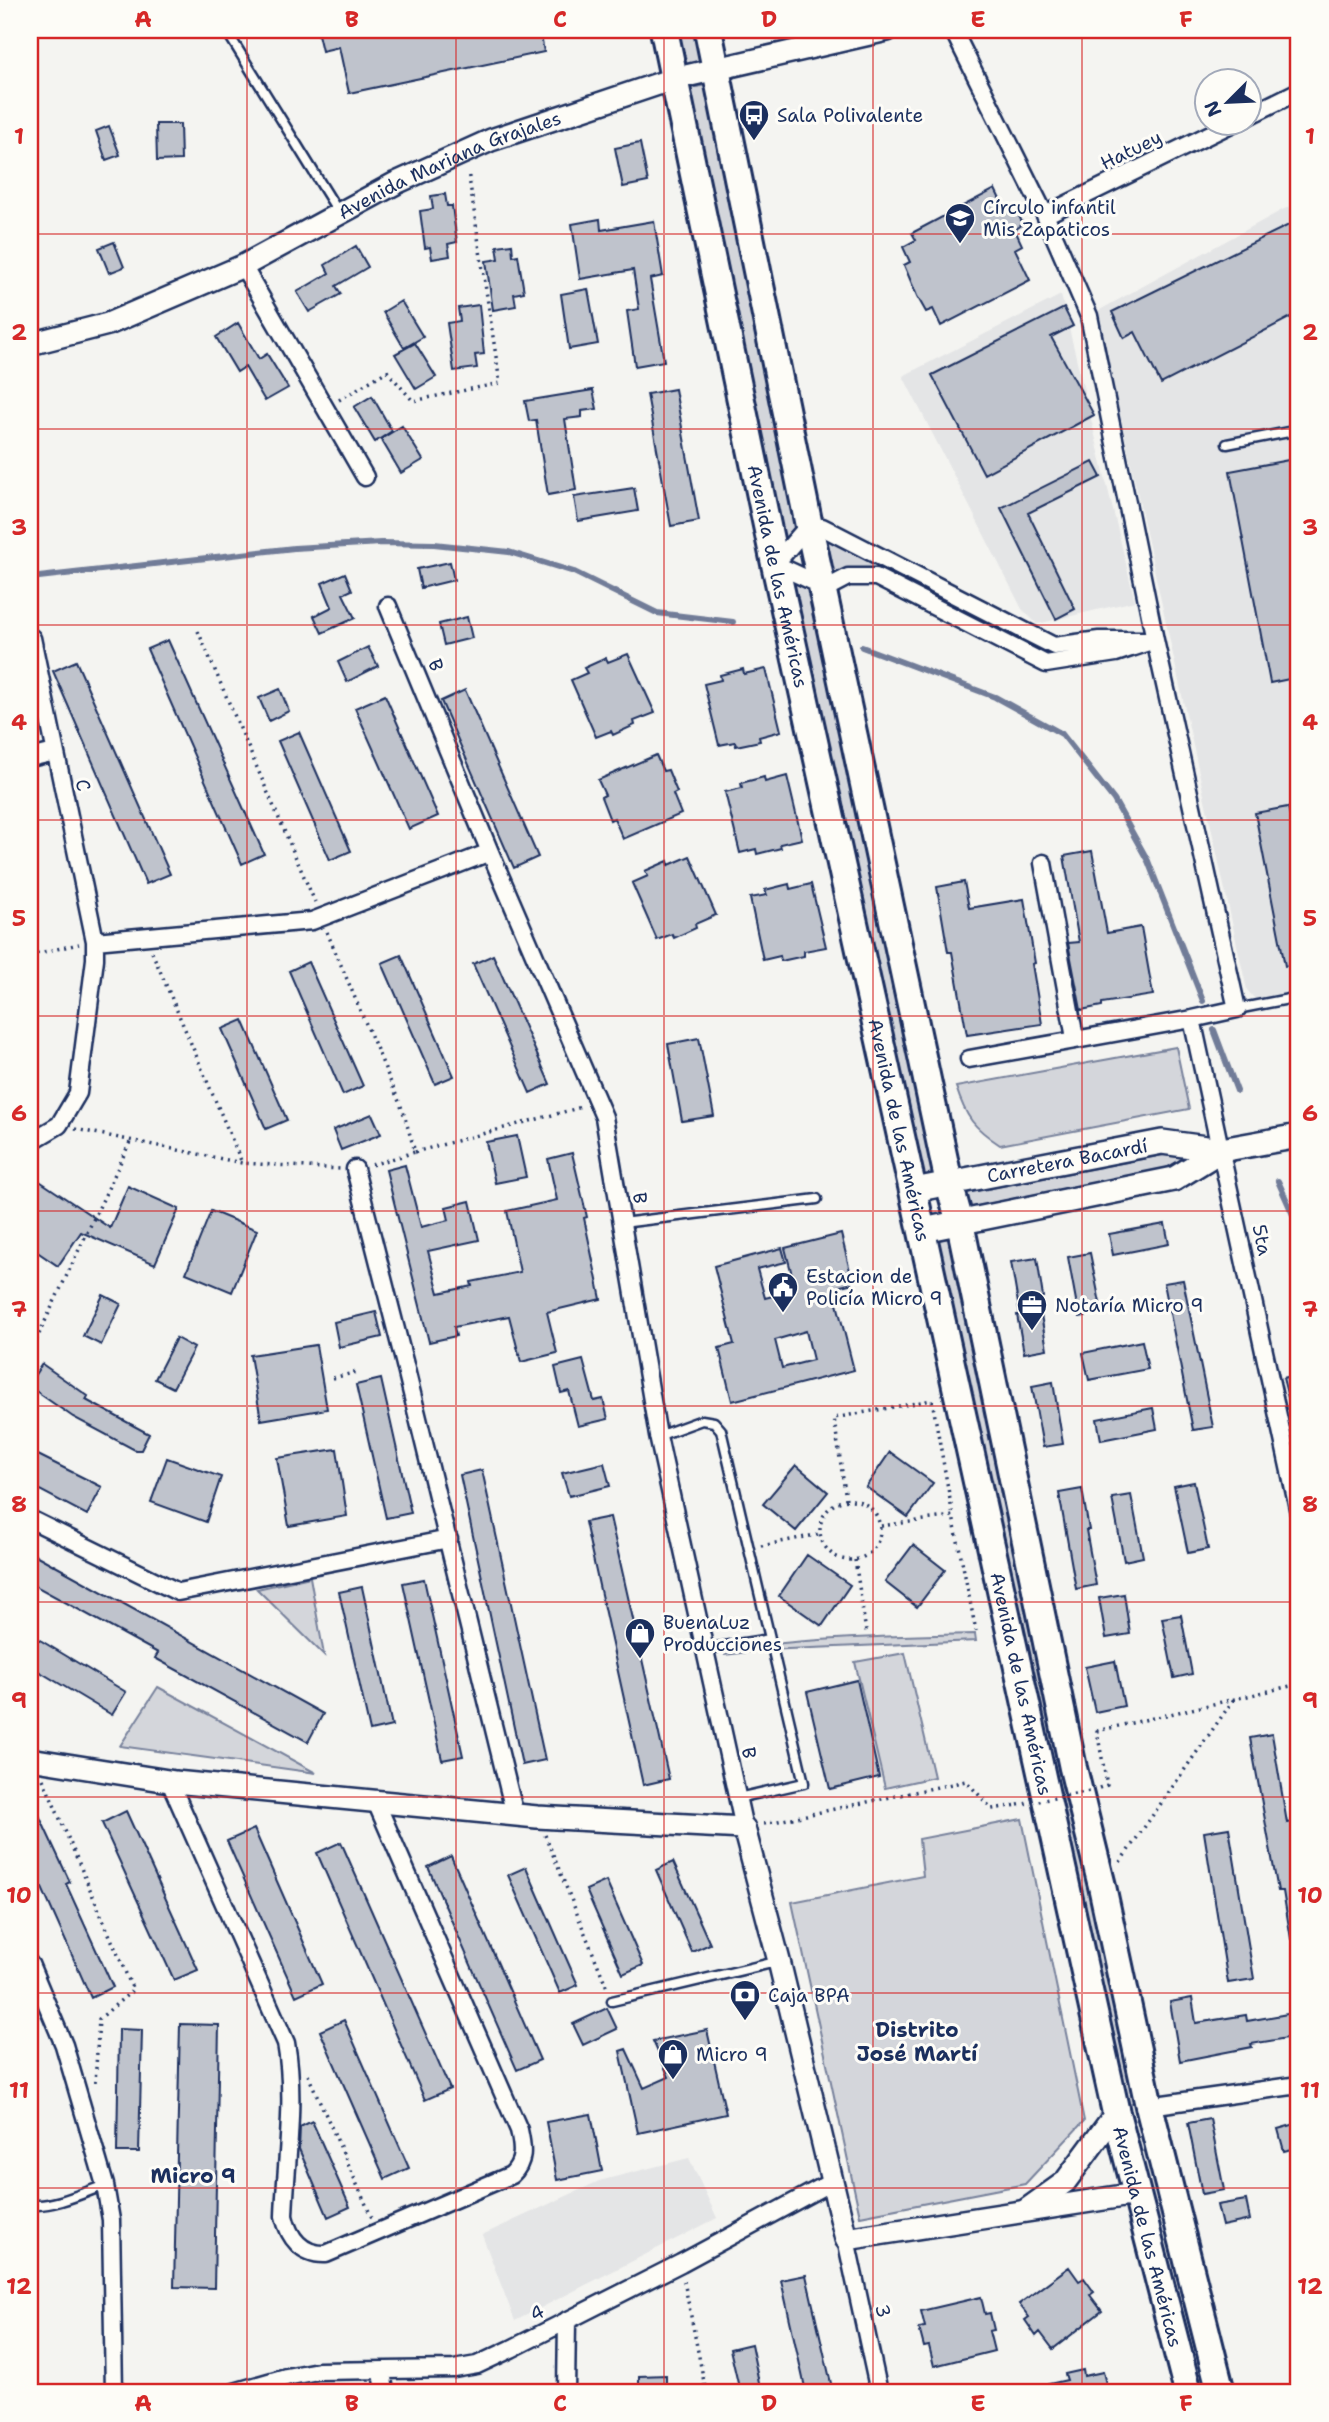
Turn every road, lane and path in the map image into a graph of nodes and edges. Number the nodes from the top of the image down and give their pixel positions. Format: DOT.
graph roads {
  1 [pos="226,30"];
  2 [pos="708,30"];
  3 [pos="887,30"];
  4 [pos="953,30"];
  5 [pos="662,33"];
  6 [pos="715,71"];
  7 [pos="673,79"];
  8 [pos="1299,91"];
  9 [pos="1262,109"];
  10 [pos="1206,136"];
  11 [pos="465,152"];
  12 [pos="339,213"];
  13 [pos="1045,215"];
  14 [pos="243,266"];
  15 [pos="30,344"];
  16 [pos="325,408"];
  17 [pos="1299,430"];
  18 [pos="1227,444"];
  19 [pos="365,477"];
  20 [pos="809,526"];
  21 [pos="775,564"];
  22 [pos="822,587"];
  23 [pos="388,606"];
  24 [pos="32,638"];
  25 [pos="1155,640"];
  26 [pos="55,752"];
  27 [pos="30,758"];
  28 [pos="490,852"];
  29 [pos="1043,863"];
  30 [pos="146,937"];
  31 [pos="95,941"];
  32 [pos="30,955"];
  33 [pos="1299,997"];
  34 [pos="1237,1009"];
  35 [pos="1192,1020"];
  36 [pos="1075,1038"];
  37 [pos="969,1059"];
  38 [pos="598,1102"];
  39 [pos="59,1125"];
  40 [pos="1299,1136"];
  41 [pos="131,1140"];
  42 [pos="30,1142"];
  43 [pos="1221,1150"];
  44 [pos="415,1152"];
  45 [pos="242,1163"];
  46 [pos="355,1170"];
  47 [pos="949,1183"];
  48 [pos="914,1190"];
  49 [pos="817,1199"];
  50 [pos="622,1223"];
  51 [pos="960,1223"];
  52 [pos="923,1230"];
  53 [pos="30,1353"];
  54 [pos="357,1372"];
  55 [pos="333,1378"];
  56 [pos="658,1436"];
  57 [pos="846,1499"];
  58 [pos="1299,1514"];
  59 [pos="953,1516"];
  60 [pos="30,1519"];
  61 [pos="881,1526"];
  62 [pos="820,1534"];
  63 [pos="449,1539"];
  64 [pos="749,1548"];
  65 [pos="855,1560"];
  66 [pos="976,1630"];
  67 [pos="866,1632"];
  68 [pos="770,1639"];
  69 [pos="705,1649"];
  70 [pos="1299,1684"];
  71 [pos="1235,1697"];
  72 [pos="32,1759"];
  73 [pos="170,1782"];
  74 [pos="738,1798"];
  75 [pos="376,1802"];
  76 [pos="515,1815"];
  77 [pos="537,1817"];
  78 [pos="744,1828"];
  79 [pos="1102,1886"];
  80 [pos="779,1961"];
  81 [pos="30,1964"];
  82 [pos="612,2001"];
  83 [pos="95,2085"];
  84 [pos="1299,2085"];
  85 [pos="1149,2106"];
  86 [pos="1116,2113"];
  87 [pos="833,2181"];
  88 [pos="105,2185"];
  89 [pos="1136,2194"];
  90 [pos="30,2204"];
  91 [pos="1022,2213"];
  92 [pos="846,2239"];
  93 [pos="681,2263"];
  94 [pos="567,2320"];
  95 [pos="382,2371"];
  96 [pos="114,2392"];
  97 [pos="234,2392"];
  98 [pos="384,2392"];
  99 [pos="566,2392"];
  100 [pos="706,2392"];
  101 [pos="879,2392"];
  102 [pos="1188,2392"];
  103 [pos="1221,2392"];
  1 -- 12 [label="lane"];
  2 -- 6 [label="main road, Avenida de las Américas"];
  3 -- 6 [label="street, Avenida Mariana Grajales"];
  4 -- 13 [label="street"];
  5 -- 7 [label="main road, Avenida de las Américas"];
  6 -- 7 [label="street, Avenida Mariana Grajales"];
  6 -- 20 [label="main road, Avenida de las Américas"];
  7 -- 11 [label="street, Avenida Mariana Grajales"];
  7 -- 21 [label="main road, Avenida de las Américas"];
  8 -- 9 [label="street"];
  10 -- 13 [label="street, Hatuey"];
  11 -- 12 [label="street, Avenida Mariana Grajales"];
  11 -- 16 [label="path"];
  12 -- 14 [label="street, Avenida Mariana Grajales"];
  13 -- 25 [label="street"];
  14 -- 15 [label="street, Avenida Mariana Grajales"];
  14 -- 16 [label="street"];
  16 -- 19 [label="street"];
  17 -- 18 [label="lane"];
  20 -- 21 [label="street"];
  20 -- 22 [label="main road, Avenida de las Américas"];
  20 -- 25 [label="street"];
  21 -- 22 [label="street"];
  21 -- 48 [label="main road, Avenida de las Américas"];
  22 -- 25 [label="street"];
  22 -- 47 [label="main road, Avenida de las Américas"];
  23 -- 28 [label="street, B"];
  24 -- 26 [label="street, C"];
  25 -- 34 [label="street"];
  26 -- 27 [label="street"];
  26 -- 31 [label="street, C"];
  28 -- 30 [label="street"];
  28 -- 38 [label="street, B"];
  29 -- 36 [label="street"];
  30 -- 31 [label="street"];
  30 -- 45 [label="path"];
  31 -- 32 [label="path"];
  31 -- 39 [label="street, C"];
  33 -- 34 [label="lane"];
  34 -- 35 [label="street"];
  35 -- 36 [label="street"];
  35 -- 43 [label="street, 5ta"];
  36 -- 37 [label="street"];
  38 -- 44 [label="path"];
  38 -- 50 [label="street, B"];
  39 -- 41 [label="path"];
  39 -- 42 [label="street"];
  40 -- 43 [label="main road, Carretera Bacardí"];
  41 -- 45 [label="path"];
  41 -- 53 [label="path"];
  43 -- 47 [label="main road, Carretera Bacardí"];
  43 -- 51 [label="main road, Carretera Bacardí"];
  43 -- 58 [label="street, 5ta"];
  45 -- 46 [label="path"];
  46 -- 63 [label="street"];
  47 -- 48 [label="main road, Carretera Bacardí"];
  47 -- 51 [label="main road, Avenida de las Américas"];
  48 -- 52 [label="main road, Avenida de las Américas"];
  49 -- 50 [label="lane"];
  50 -- 56 [label="street, B"];
  51 -- 52 [label="main road, Carretera Bacardí"];
  51 -- 79 [label="main road, Avenida de las Américas"];
  52 -- 86 [label="main road, Avenida de las Américas"];
  54 -- 55 [label="path"];
  56 -- 64 [label="lane"];
  56 -- 69 [label="street, B"];
  57 -- 59 [label="path"];
  57 -- 61 [label="path"];
  57 -- 62 [label="path"];
  59 -- 61 [label="path"];
  59 -- 66 [label="path"];
  60 -- 63 [label="street"];
  61 -- 65 [label="path"];
  62 -- 64 [label="path"];
  62 -- 65 [label="path"];
  63 -- 76 [label="street"];
  64 -- 68 [label="lane"];
  65 -- 67 [label="path"];
  68 -- 69 [label="lane"];
  68 -- 74 [label="lane"];
  69 -- 74 [label="street, B"];
  70 -- 71 [label="path"];
  71 -- 78 [label="path, bridge"];
  71 -- 79 [label="path"];
  72 -- 73 [label="street"];
  72 -- 83 [label="path"];
  73 -- 75 [label="street"];
  73 -- 75 [label="street"];
  74 -- 78 [label="street, B"];
  75 -- 76 [label="street"];
  76 -- 77 [label="street"];
  77 -- 78 [label="street"];
  77 -- 82 [label="path"];
  78 -- 80 [label="street"];
  79 -- 85 [label="main road, Avenida de las Américas"];
  80 -- 82 [label="lane"];
  80 -- 87 [label="street"];
  81 -- 88 [label="street"];
  84 -- 85 [label="street"];
  85 -- 86 [label="main road"];
  85 -- 103 [label="main road, Avenida de las Américas"];
  86 -- 89 [label="main road, Avenida de las Américas"];
  86 -- 91 [label="street"];
  87 -- 92 [label="street"];
  87 -- 93 [label="street, 4"];
  88 -- 90 [label="lane"];
  88 -- 96 [label="street"];
  89 -- 91 [label="street"];
  89 -- 102 [label="main road, Avenida de las Américas"];
  91 -- 92 [label="street"];
  92 -- 101 [label="street, 3"];
  93 -- 94 [label="street, 4"];
  93 -- 100 [label="path"];
  94 -- 95 [label="street, 4"];
  94 -- 99 [label="street"];
  95 -- 97 [label="street, 4"];
  95 -- 98 [label="street"];
}
